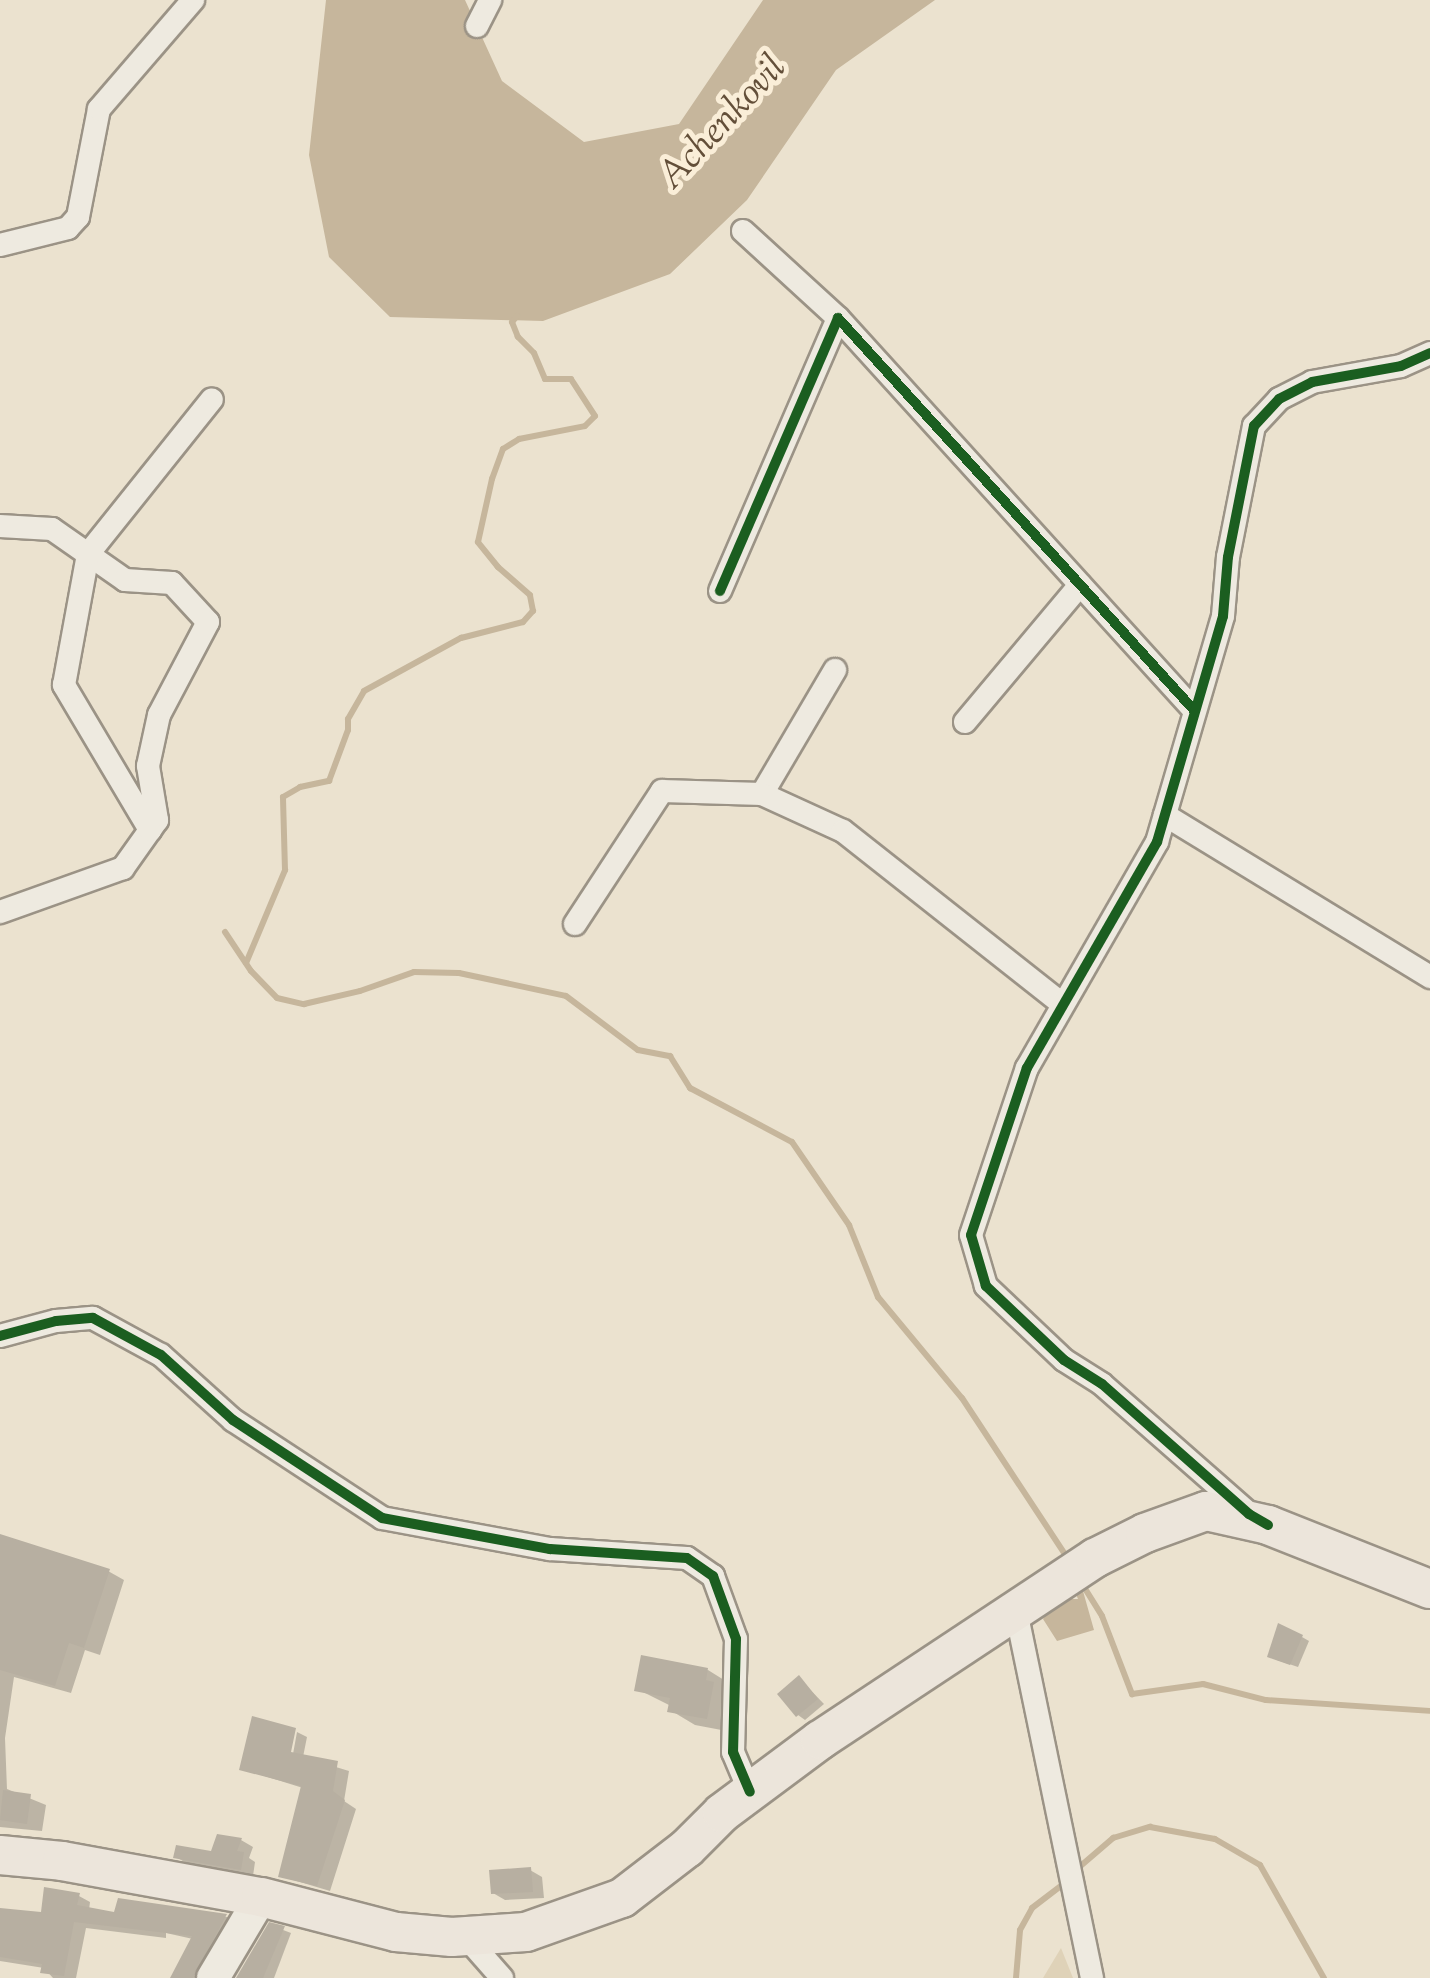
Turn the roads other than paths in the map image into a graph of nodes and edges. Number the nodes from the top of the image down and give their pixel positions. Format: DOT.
graph roads {
  1 [pos="193,0"];
  2 [pos="490,0"];
  3 [pos="477,26"];
  4 [pos="743,232"];
  5 [pos="0,244"];
  6 [pos="838,318"];
  7 [pos="1430,353"];
  8 [pos="212,400"];
  9 [pos="0,526"];
  10 [pos="88,554"];
  11 [pos="1080,585"];
  12 [pos="720,591"];
  13 [pos="835,670"];
  14 [pos="1194,710"];
  15 [pos="965,722"];
  16 [pos="762,794"];
  17 [pos="1165,815"];
  18 [pos="150,830"];
  19 [pos="0,912"];
  20 [pos="575,924"];
  21 [pos="1430,977"];
  22 [pos="1062,1004"];
  23 [pos="0,1336"];
  24 [pos="1268,1525"];
  25 [pos="1430,1589"];
  26 [pos="1016,1610"];
  27 [pos="750,1792"];
  28 [pos="0,1855"];
  29 [pos="260,1897"];
  30 [pos="465,1936"];
  31 [pos="213,1978"];
  32 [pos="502,1978"];
  33 [pos="1092,1978"];
  1 -- 5 [label="street"];
  2 -- 3 [label="street"];
  4 -- 6 [label="street"];
  6 -- 11 [label="street"];
  6 -- 12 [label="street"];
  7 -- 14 [label="street"];
  8 -- 10 [label="street"];
  9 -- 10 [label="street"];
  10 -- 18 [label="street"];
  10 -- 18 [label="street"];
  11 -- 14 [label="street"];
  11 -- 15 [label="street"];
  13 -- 16 [label="street"];
  14 -- 17 [label="street"];
  16 -- 20 [label="street"];
  16 -- 22 [label="street"];
  17 -- 21 [label="street"];
  17 -- 22 [label="street"];
  18 -- 19 [label="street"];
  22 -- 24 [label="street"];
  23 -- 27 [label="street"];
  24 -- 25 [label="main road"];
  24 -- 26 [label="main road"];
  26 -- 27 [label="main road"];
  26 -- 33 [label="street"];
  27 -- 30 [label="main road"];
  28 -- 29 [label="main road"];
  29 -- 30 [label="main road"];
  29 -- 31 [label="main road"];
  30 -- 32 [label="street"];
}
